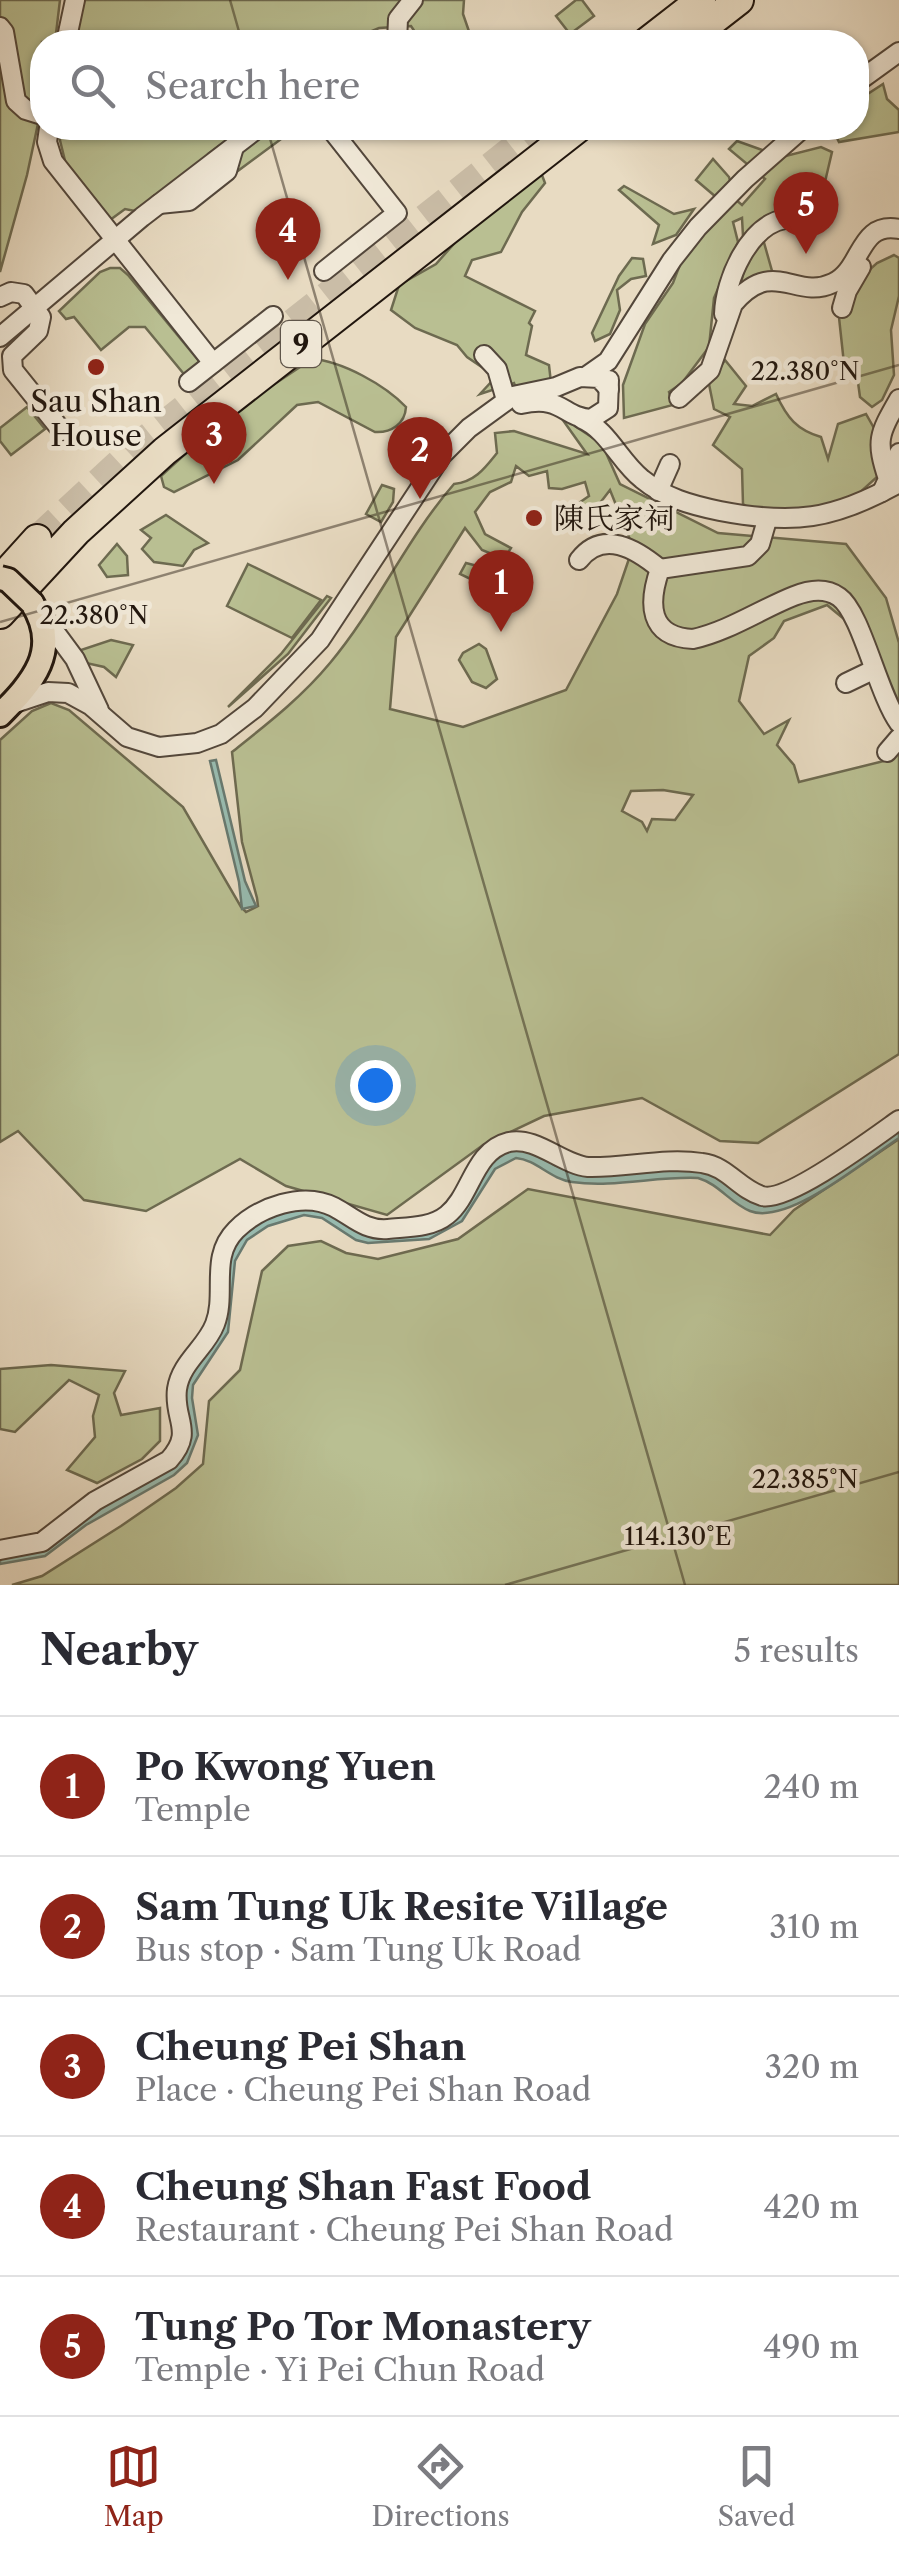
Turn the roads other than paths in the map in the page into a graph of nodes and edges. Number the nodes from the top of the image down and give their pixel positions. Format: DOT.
graph roads {
  1 [pos="75,0"];
  2 [pos="413,0"];
  3 [pos="701,0"];
  4 [pos="738,0"];
  5 [pos="0,27"];
  6 [pos="69,30"];
  7 [pos="396,30"];
  8 [pos="662,30"];
  9 [pos="700,30"];
  10 [pos="899,52"];
  11 [pos="869,74"];
  12 [pos="30,111"];
  13 [pos="48,140"];
  14 [pos="242,140"];
  15 [pos="339,140"];
  16 [pos="563,140"];
  17 [pos="790,140"];
  18 [pos="785,219"];
  19 [pos="899,229"];
  20 [pos="116,239"];
  21 [pos="858,257"];
  22 [pos="324,272"];
  23 [pos="0,297"];
  24 [pos="35,306"];
  25 [pos="842,308"];
  26 [pos="273,316"];
  27 [pos="723,329"];
  28 [pos="0,336"];
  29 [pos="618,344"];
  30 [pos="484,355"];
  31 [pos="213,363"];
  32 [pos="582,377"];
  33 [pos="189,382"];
  34 [pos="610,394"];
  35 [pos="679,398"];
  36 [pos="899,400"];
  37 [pos="499,407"];
  38 [pos="576,414"];
  39 [pos="899,424"];
  40 [pos="62,431"];
  41 [pos="890,457"];
  42 [pos="623,460"];
  43 [pos="670,464"];
  44 [pos="890,485"];
  45 [pos="658,491"];
  46 [pos="768,520"];
  47 [pos="37,539"];
  48 [pos="579,560"];
  49 [pos="660,569"];
  50 [pos="0,578"];
  51 [pos="34,605"];
  52 [pos="0,614"];
  53 [pos="873,670"];
  54 [pos="846,683"];
  55 [pos="6,709"];
  56 [pos="105,719"];
  57 [pos="899,723"];
  58 [pos="899,1120"];
  59 [pos="0,1550"];
  1 -- 6 [label="street"];
  2 -- 7 [label="street"];
  3 -- 8 [label="highway"];
  4 -- 9 [label="highway"];
  5 -- 12 [label="street"];
  10 -- 11 [label="street"];
  13 -- 20 [label="street"];
  14 -- 20 [label="street"];
  15 -- 22 [label="street"];
  16 -- 52 [label="highway, 9"];
  17 -- 29 [label="street"];
  18 -- 27 [label="street"];
  19 -- 21 [label="street"];
  20 -- 24 [label="street"];
  20 -- 31 [label="street"];
  21 -- 25 [label="street"];
  21 -- 27 [label="street"];
  23 -- 24 [label="street"];
  24 -- 28 [label="street"];
  24 -- 40 [label="street"];
  26 -- 31 [label="street"];
  27 -- 35 [label="street"];
  29 -- 32 [label="street"];
  29 -- 34 [label="street"];
  30 -- 37 [label="street"];
  31 -- 33 [label="street"];
  32 -- 34 [label="street"];
  32 -- 37 [label="street"];
  32 -- 38 [label="street"];
  34 -- 38 [label="street"];
  34 -- 42 [label="street"];
  36 -- 41 [label="street"];
  37 -- 38 [label="street"];
  37 -- 56 [label="street"];
  38 -- 42 [label="street"];
  39 -- 41 [label="street"];
  41 -- 44 [label="street"];
  42 -- 45 [label="street"];
  43 -- 45 [label="street"];
  44 -- 46 [label="street"];
  45 -- 46 [label="street"];
  46 -- 49 [label="street"];
  47 -- 50 [label="highway"];
  48 -- 49 [label="street"];
  49 -- 53 [label="street"];
  50 -- 51 [label="main road, bridge"];
  51 -- 55 [label="main road"];
  51 -- 56 [label="street"];
  53 -- 54 [label="street"];
  53 -- 57 [label="street"];
  55 -- 56 [label="street"];
  58 -- 59 [label="street"];
}
